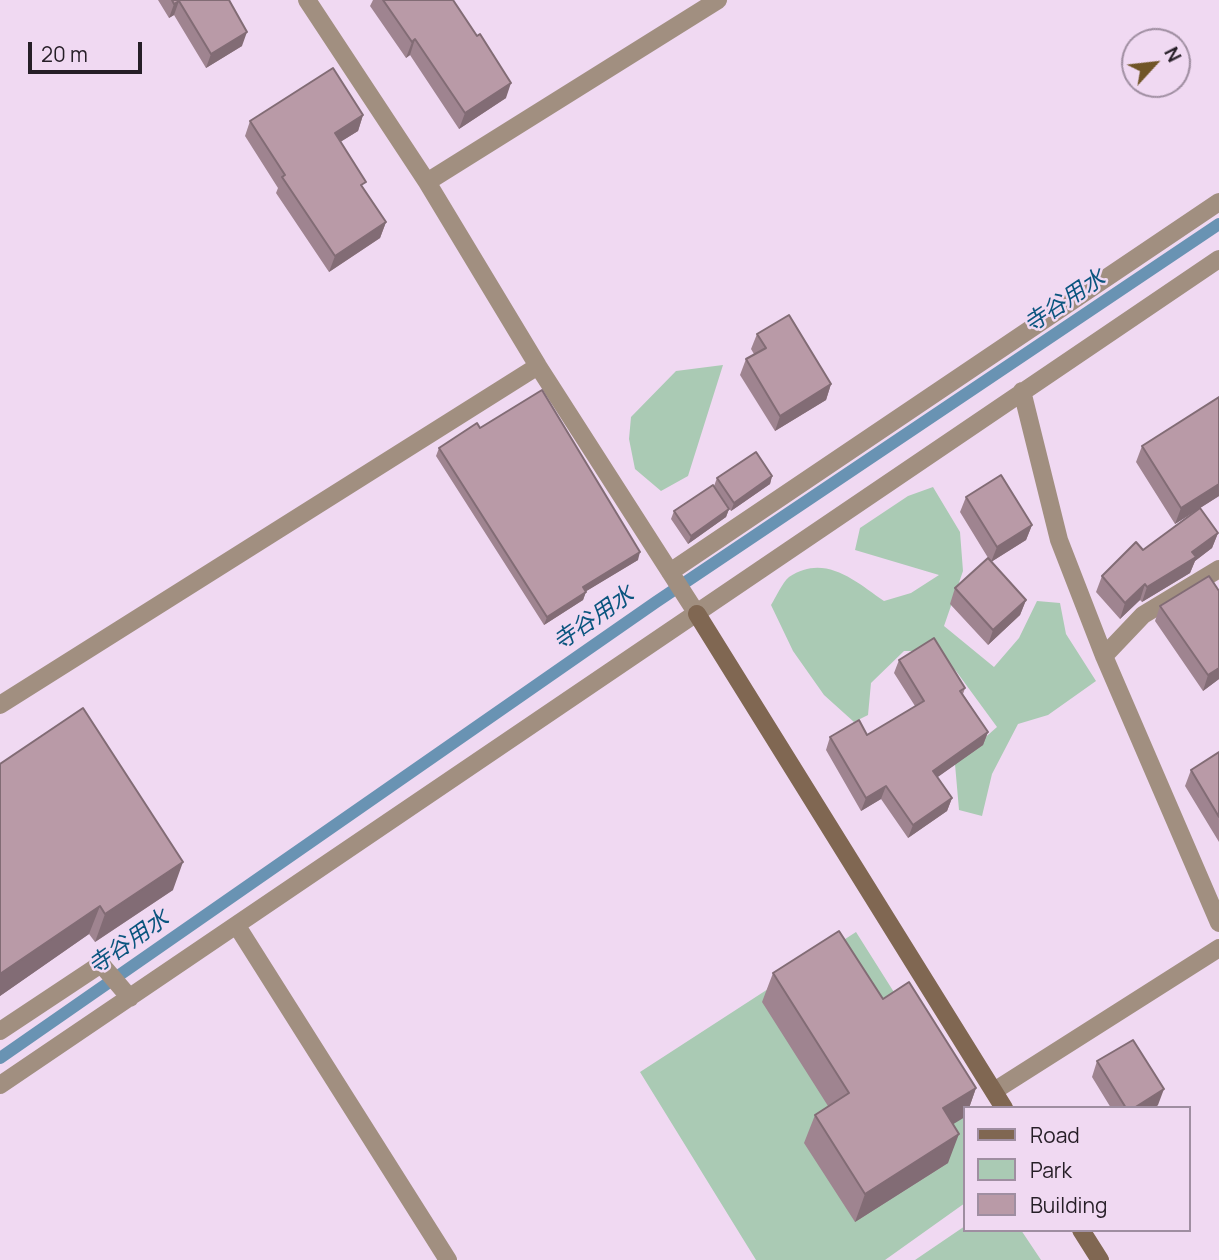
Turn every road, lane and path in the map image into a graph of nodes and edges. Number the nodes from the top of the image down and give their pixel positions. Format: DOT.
graph roads {
  1 [pos="307,0"];
  2 [pos="718,0"];
  3 [pos="427,182"];
  4 [pos="1219,202"];
  5 [pos="1219,259"];
  6 [pos="538,366"];
  7 [pos="1022,391"];
  8 [pos="1219,569"];
  9 [pos="670,572"];
  10 [pos="697,614"];
  11 [pos="1104,656"];
  12 [pos="0,705"];
  13 [pos="1219,923"];
  14 [pos="237,926"];
  15 [pos="1219,948"];
  16 [pos="130,998"];
  17 [pos="0,1031"];
  18 [pos="0,1085"];
  19 [pos="994,1091"];
  20 [pos="1003,1106"];
  21 [pos="1082,1232"];
  22 [pos="448,1260"];
  23 [pos="1100,1260"];
  1 -- 3 [label="street"];
  2 -- 3 [label="street"];
  3 -- 6 [label="street"];
  4 -- 9 [label="street"];
  5 -- 7 [label="street"];
  6 -- 9 [label="street"];
  6 -- 12 [label="street"];
  7 -- 10 [label="street"];
  7 -- 11 [label="street"];
  8 -- 11 [label="street"];
  9 -- 10 [label="street"];
  10 -- 14 [label="street"];
  10 -- 19 [label="street"];
  11 -- 13 [label="street"];
  14 -- 16 [label="street"];
  14 -- 22 [label="street"];
  15 -- 19 [label="street"];
  16 -- 17 [label="street"];
  16 -- 18 [label="street"];
  19 -- 20 [label="street"];
  21 -- 23 [label="street"];
}
